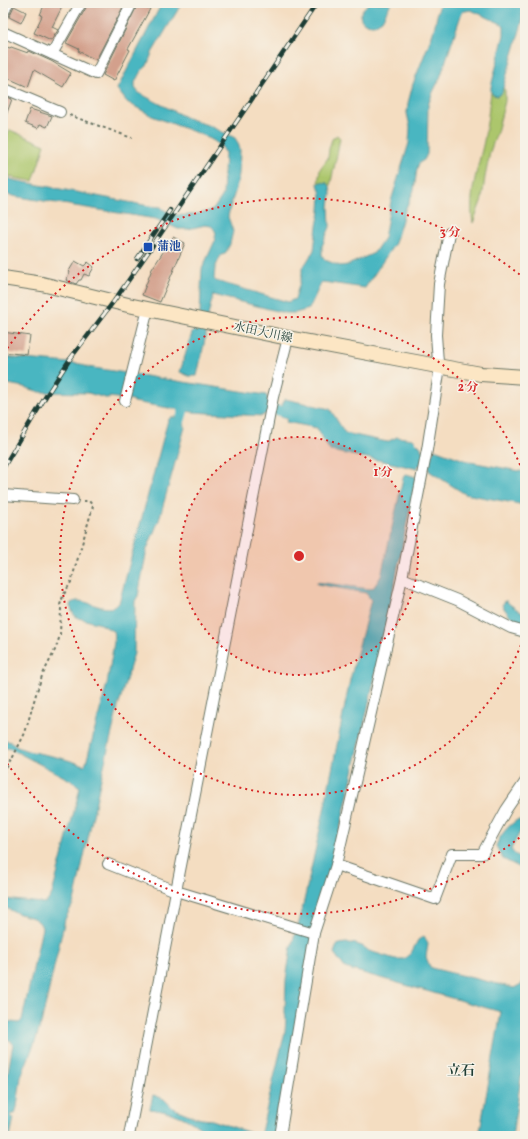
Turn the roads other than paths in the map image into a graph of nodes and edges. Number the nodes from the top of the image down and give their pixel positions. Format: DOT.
graph roads {
  1 [pos="8,3"];
  2 [pos="81,3"];
  3 [pos="132,3"];
  4 [pos="3,14"];
  5 [pos="3,32"];
  6 [pos="52,54"];
  7 [pos="3,88"];
  8 [pos="60,112"];
  9 [pos="450,233"];
  10 [pos="3,278"];
  11 [pos="148,309"];
  12 [pos="288,338"];
  13 [pos="440,366"];
  14 [pos="525,377"];
  15 [pos="125,401"];
  16 [pos="3,495"];
  17 [pos="73,500"];
  18 [pos="402,578"];
  19 [pos="525,632"];
  20 [pos="525,782"];
  21 [pos="108,864"];
  22 [pos="336,865"];
  23 [pos="176,891"];
  24 [pos="314,933"];
  25 [pos="129,1136"];
  26 [pos="280,1136"];
  1 -- 4 [label="street"];
  2 -- 6 [label="street"];
  3 -- 6 [label="street"];
  5 -- 6 [label="street"];
  7 -- 8 [label="street"];
  9 -- 13 [label="street"];
  10 -- 11 [label="main road, 水田大川線"];
  11 -- 12 [label="main road, 水田大川線"];
  11 -- 15 [label="street"];
  12 -- 13 [label="main road, 水田大川線"];
  12 -- 23 [label="street"];
  13 -- 14 [label="main road, 水田大川線"];
  13 -- 18 [label="street"];
  16 -- 17 [label="street"];
  18 -- 19 [label="street"];
  18 -- 22 [label="street"];
  20 -- 22 [label="street"];
  21 -- 23 [label="street"];
  22 -- 24 [label="street"];
  23 -- 24 [label="street"];
  23 -- 25 [label="street"];
  24 -- 26 [label="street"];
}
